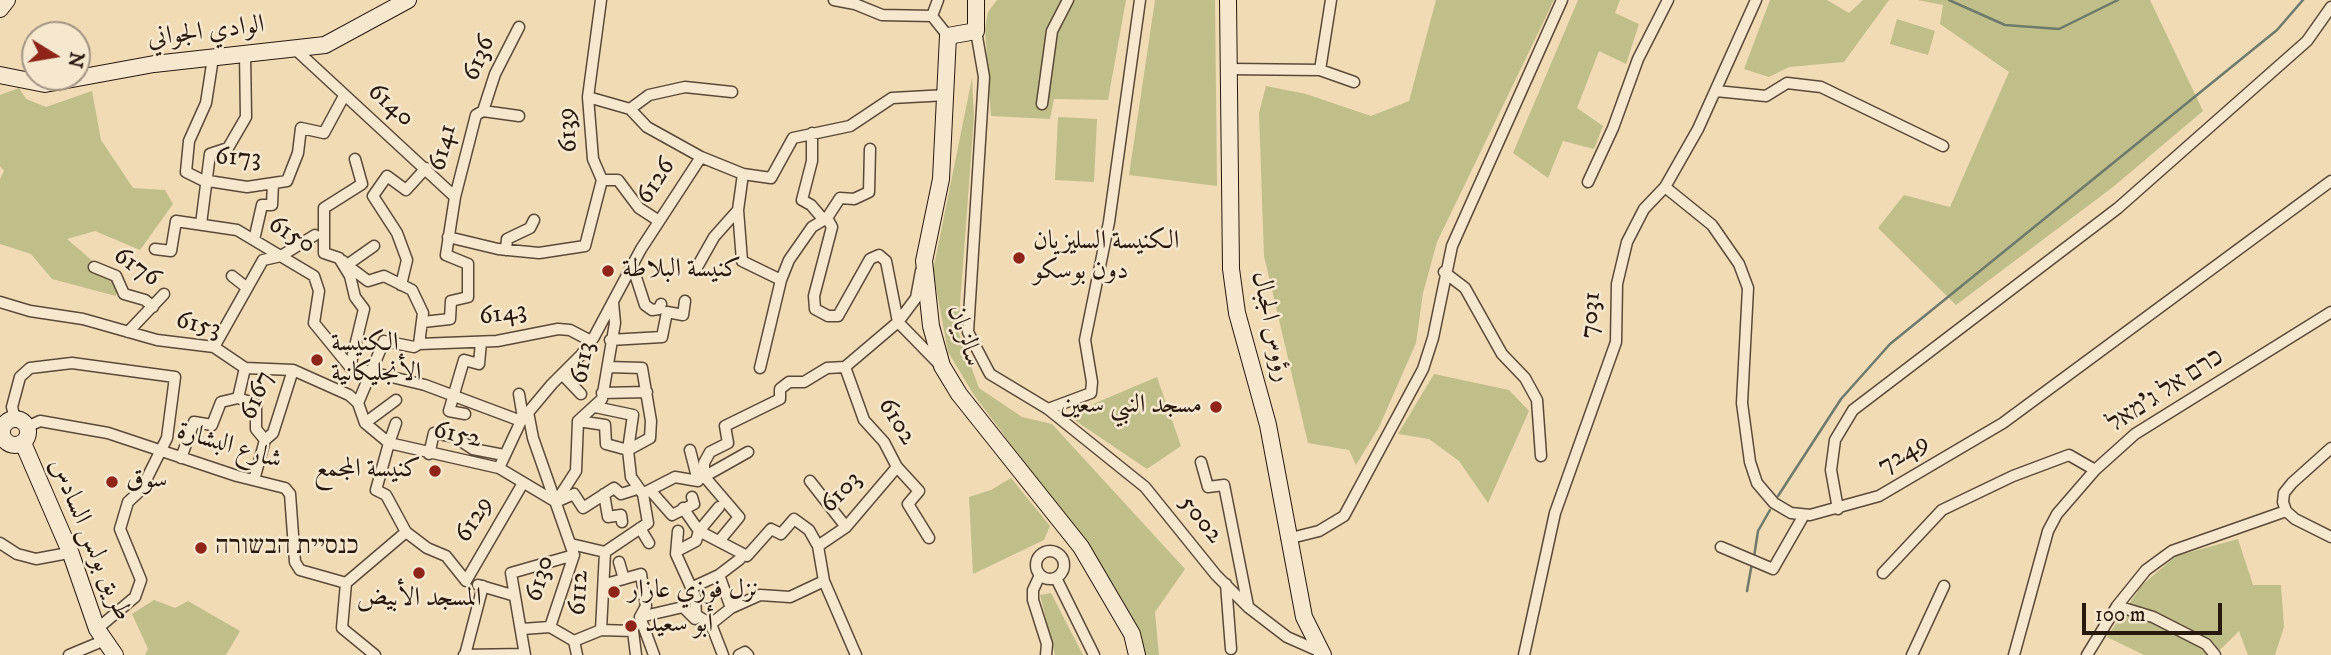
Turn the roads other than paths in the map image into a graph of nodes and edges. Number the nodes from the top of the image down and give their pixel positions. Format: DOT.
graph roads {
  1 [pos="7,0"];
  2 [pos="408,0"];
  3 [pos="601,0"];
  4 [pos="834,0"];
  5 [pos="939,0"];
  6 [pos="976,0"];
  7 [pos="1068,0"];
  8 [pos="1140,0"];
  9 [pos="1228,0"];
  10 [pos="1331,0"];
  11 [pos="1562,0"];
  12 [pos="1668,0"];
  13 [pos="1756,0"];
  14 [pos="2331,7"];
  15 [pos="0,9"];
  16 [pos="932,16"];
  17 [pos="519,27"];
  18 [pos="976,32"];
  19 [pos="948,36"];
  20 [pos="295,49"];
  21 [pos="245,53"];
  22 [pos="213,58"];
  23 [pos="1230,69"];
  24 [pos="1320,70"];
  25 [pos="0,75"];
  26 [pos="1354,82"];
  27 [pos="1716,90"];
  28 [pos="732,92"];
  29 [pos="947,94"];
  30 [pos="344,96"];
  31 [pos="588,97"];
  32 [pos="1042,104"];
  33 [pos="630,109"];
  34 [pos="483,111"];
  35 [pos="520,116"];
  36 [pos="812,133"];
  37 [pos="1944,146"];
  38 [pos="870,149"];
  39 [pos="701,157"];
  40 [pos="355,159"];
  41 [pos="426,168"];
  42 [pos="743,174"];
  43 [pos="602,180"];
  44 [pos="207,181"];
  45 [pos="2331,181"];
  46 [pos="1588,182"];
  47 [pos="273,183"];
  48 [pos="1665,187"];
  49 [pos="455,197"];
  50 [pos="738,210"];
  51 [pos="825,219"];
  52 [pos="534,220"];
  53 [pos="659,220"];
  54 [pos="201,224"];
  55 [pos="315,235"];
  56 [pos="448,237"];
  57 [pos="254,240"];
  58 [pos="374,246"];
  59 [pos="155,249"];
  60 [pos="506,250"];
  61 [pos="281,256"];
  62 [pos="343,261"];
  63 [pos="923,261"];
  64 [pos="632,265"];
  65 [pos="94,267"];
  66 [pos="696,269"];
  67 [pos="1444,272"];
  68 [pos="232,276"];
  69 [pos="781,280"];
  70 [pos="401,285"];
  71 [pos="246,287"];
  72 [pos="164,294"];
  73 [pos="0,302"];
  74 [pos="685,302"];
  75 [pos="614,303"];
  76 [pos="661,304"];
  77 [pos="153,307"];
  78 [pos="2331,312"];
  79 [pos="423,321"];
  80 [pos="898,322"];
  81 [pos="128,332"];
  82 [pos="610,340"];
  83 [pos="591,341"];
  84 [pos="481,342"];
  85 [pos="419,344"];
  86 [pos="450,344"];
  87 [pos="214,347"];
  88 [pos="464,360"];
  89 [pos="942,366"];
  90 [pos="350,367"];
  91 [pos="608,367"];
  92 [pos="845,367"];
  93 [pos="246,368"];
  94 [pos="760,368"];
  95 [pos="293,370"];
  96 [pos="370,372"];
  97 [pos="562,374"];
  98 [pos="647,392"];
  99 [pos="602,393"];
  100 [pos="452,394"];
  101 [pos="519,394"];
  102 [pos="581,394"];
  103 [pos="238,398"];
  104 [pos="396,400"];
  105 [pos="358,403"];
  106 [pos="595,407"];
  107 [pos="1048,409"];
  108 [pos="464,414"];
  109 [pos="524,417"];
  110 [pos="578,421"];
  111 [pos="365,423"];
  112 [pos="396,423"];
  113 [pos="9,430"];
  114 [pos="265,440"];
  115 [pos="389,443"];
  116 [pos="2331,448"];
  117 [pos="159,449"];
  118 [pos="628,450"];
  119 [pos="690,450"];
  120 [pos="748,452"];
  121 [pos="429,454"];
  122 [pos="504,455"];
  123 [pos="1541,456"];
  124 [pos="181,458"];
  125 [pos="1201,462"];
  126 [pos="897,467"];
  127 [pos="499,468"];
  128 [pos="2095,470"];
  129 [pos="701,479"];
  130 [pos="254,480"];
  131 [pos="810,481"];
  132 [pos="523,483"];
  133 [pos="643,491"];
  134 [pos="604,494"];
  135 [pos="692,497"];
  136 [pos="657,500"];
  137 [pos="556,502"];
  138 [pos="719,506"];
  139 [pos="684,508"];
  140 [pos="1838,509"];
  141 [pos="647,510"];
  142 [pos="2286,512"];
  143 [pos="1804,515"];
  144 [pos="622,522"];
  145 [pos="846,527"];
  146 [pos="640,528"];
  147 [pos="678,531"];
  148 [pos="699,531"];
  149 [pos="406,533"];
  150 [pos="2331,537"];
  151 [pos="929,538"];
  152 [pos="1287,539"];
  153 [pos="720,540"];
  154 [pos="0,543"];
  155 [pos="649,543"];
  156 [pos="818,546"];
  157 [pos="1721,547"];
  158 [pos="573,549"];
  159 [pos="677,551"];
  160 [pos="605,552"];
  161 [pos="63,554"];
  162 [pos="740,559"];
  163 [pos="619,562"];
  164 [pos="1883,573"];
  165 [pos="719,575"];
  166 [pos="1040,575"];
  167 [pos="1056,578"];
  168 [pos="624,579"];
  169 [pos="466,581"];
  170 [pos="824,582"];
  171 [pos="346,583"];
  172 [pos="606,584"];
  173 [pos="1226,584"];
  174 [pos="483,586"];
  175 [pos="1944,586"];
  176 [pos="691,588"];
  177 [pos="512,595"];
  178 [pos="2117,606"];
  179 [pos="1248,607"];
  180 [pos="731,608"];
  181 [pos="696,615"];
  182 [pos="640,617"];
  183 [pos="711,624"];
  184 [pos="550,627"];
  185 [pos="522,629"];
  186 [pos="601,630"];
  187 [pos="574,640"];
  188 [pos="100,642"];
  189 [pos="1231,649"];
  190 [pos="524,654"];
  191 [pos="1322,654"];
  192 [pos="69,655"];
  193 [pos="115,655"];
  194 [pos="375,655"];
  195 [pos="464,655"];
  196 [pos="576,655"];
  197 [pos="636,655"];
  198 [pos="653,655"];
  199 [pos="723,655"];
  200 [pos="739,655"];
  201 [pos="748,655"];
  202 [pos="856,655"];
  203 [pos="1046,655"];
  204 [pos="1094,655"];
  205 [pos="1137,655"];
  206 [pos="1524,655"];
  207 [pos="1912,655"];
  208 [pos="2014,655"];
  209 [pos="2087,655"];
  210 [pos="2215,655"];
  1 -- 15 [label="street"];
  2 -- 20 [label="street, الوادي الجواني"];
  3 -- 31 [label="street, 6139"];
  4 -- 16 [label="street"];
  5 -- 16 [label="street"];
  6 -- 18 [label="street"];
  7 -- 32 [label="street"];
  8 -- 107 [label="street"];
  9 -- 23 [label="street, رؤوس الجبال"];
  10 -- 24 [label="street"];
  11 -- 67 [label="street"];
  12 -- 46 [label="street"];
  13 -- 27 [label="street, 7031"];
  14 -- 140 [label="street"];
  16 -- 19 [label="street"];
  17 -- 34 [label="street, 6136"];
  18 -- 19 [label="street"];
  18 -- 107 [label="street, 5002"];
  19 -- 29 [label="street, سالزيان"];
  20 -- 21 [label="street, الوادي الجواني"];
  20 -- 30 [label="street, 6140"];
  21 -- 22 [label="street, الوادي الجواني"];
  21 -- 44 [label="street"];
  22 -- 25 [label="street, الوادي الجواني"];
  22 -- 44 [label="street, 6173"];
  23 -- 24 [label="street"];
  23 -- 152 [label="street, رؤوس الجبال"];
  24 -- 26 [label="street"];
  27 -- 37 [label="street"];
  27 -- 48 [label="street, 7031"];
  28 -- 33 [label="street"];
  29 -- 36 [label="street, 6126"];
  29 -- 63 [label="street, سالزيان"];
  30 -- 41 [label="street, 6140"];
  30 -- 47 [label="street, 6173"];
  31 -- 33 [label="street"];
  31 -- 43 [label="street, 6139"];
  33 -- 39 [label="street"];
  34 -- 35 [label="street, 6141"];
  34 -- 49 [label="street, 6141"];
  36 -- 42 [label="street, 6126"];
  36 -- 51 [label="street"];
  38 -- 51 [label="street"];
  39 -- 42 [label="street, 6126"];
  39 -- 53 [label="street, 6126"];
  40 -- 62 [label="street"];
  41 -- 49 [label="street, 6140"];
  41 -- 70 [label="street"];
  42 -- 50 [label="street"];
  43 -- 53 [label="street, 6139"];
  43 -- 60 [label="street"];
  44 -- 47 [label="street, 6173"];
  44 -- 54 [label="street"];
  45 -- 140 [label="street, 7249"];
  47 -- 57 [label="street"];
  48 -- 143 [label="street"];
  48 -- 206 [label="street, 7031"];
  49 -- 56 [label="street, 6141"];
  50 -- 66 [label="street"];
  50 -- 69 [label="street"];
  51 -- 69 [label="street"];
  51 -- 80 [label="street"];
  52 -- 60 [label="street"];
  53 -- 64 [label="street, 6126"];
  54 -- 57 [label="street, 6150"];
  54 -- 59 [label="street, 6150"];
  55 -- 61 [label="street"];
  56 -- 60 [label="street"];
  56 -- 79 [label="street"];
  57 -- 61 [label="street, 6150"];
  58 -- 62 [label="street"];
  61 -- 71 [label="street"];
  61 -- 90 [label="street, 6150"];
  62 -- 70 [label="street"];
  62 -- 90 [label="street"];
  63 -- 80 [label="street"];
  63 -- 89 [label="street, سالزيان"];
  64 -- 75 [label="street, 6126"];
  64 -- 76 [label="street"];
  65 -- 77 [label="street, 6176"];
  67 -- 123 [label="street"];
  67 -- 152 [label="street"];
  68 -- 71 [label="street"];
  69 -- 94 [label="street"];
  70 -- 79 [label="street"];
  71 -- 87 [label="street"];
  72 -- 77 [label="street"];
  73 -- 81 [label="street, 6153"];
  74 -- 82 [label="street"];
  75 -- 82 [label="street, 6113"];
  75 -- 83 [label="street, 6126"];
  77 -- 81 [label="street"];
  78 -- 128 [label="street, כרם אל ג'מאל"];
  79 -- 85 [label="street"];
  80 -- 89 [label="street"];
  80 -- 92 [label="street"];
  81 -- 87 [label="street, 6153"];
  82 -- 91 [label="street, 6113"];
  83 -- 84 [label="street, 6143"];
  83 -- 97 [label="street, 6126"];
  84 -- 86 [label="street, 6143"];
  84 -- 88 [label="street"];
  85 -- 86 [label="street, 6143"];
  85 -- 96 [label="street, 6143"];
  86 -- 88 [label="street"];
  87 -- 93 [label="street, 6153"];
  88 -- 100 [label="street"];
  89 -- 205 [label="street, سالزيان"];
  90 -- 96 [label="street"];
  91 -- 98 [label="street"];
  91 -- 99 [label="street, 6113"];
  92 -- 126 [label="street, 6102"];
  92 -- 129 [label="street"];
  93 -- 95 [label="street, 6153"];
  93 -- 103 [label="street"];
  95 -- 105 [label="street, 6153"];
  95 -- 114 [label="street, 6167"];
  96 -- 100 [label="street"];
  96 -- 105 [label="street"];
  97 -- 102 [label="street"];
  97 -- 109 [label="street, 6126"];
  98 -- 99 [label="street"];
  98 -- 118 [label="street"];
  99 -- 106 [label="street, 6113"];
  100 -- 108 [label="street"];
  100 -- 109 [label="street"];
  101 -- 109 [label="street, 6112"];
  103 -- 114 [label="street"];
  103 -- 124 [label="street"];
  104 -- 111 [label="street"];
  105 -- 111 [label="street"];
  106 -- 110 [label="street, 6113"];
  106 -- 118 [label="street"];
  107 -- 173 [label="street, 5002"];
  109 -- 122 [label="street, 6126"];
  109 -- 137 [label="street, 6112"];
  110 -- 118 [label="street"];
  110 -- 137 [label="street, 6113"];
  111 -- 115 [label="street"];
  112 -- 115 [label="street"];
  113 -- 117 [label="street, شارع البشارة"];
  113 -- 117 [label="street"];
  113 -- 161 [label="street, طريق بولس السادس"];
  113 -- 188 [label="street, طريق بولس السادس"];
  114 -- 130 [label="street, 6167"];
  115 -- 121 [label="street, 6152"];
  115 -- 149 [label="street"];
  116 -- 142 [label="street"];
  117 -- 124 [label="street, شارع البشارة"];
  117 -- 188 [label="street"];
  118 -- 133 [label="street"];
  119 -- 129 [label="street"];
  120 -- 129 [label="street"];
  121 -- 122 [label="street"];
  121 -- 127 [label="street, 6152"];
  122 -- 127 [label="street, 6126"];
  124 -- 130 [label="street, شارع البشارة"];
  125 -- 179 [label="street"];
  126 -- 145 [label="street, 6103"];
  126 -- 151 [label="street, 6102"];
  127 -- 132 [label="street, 6152"];
  128 -- 164 [label="street"];
  128 -- 208 [label="street, כרם אל ג'מאל"];
  129 -- 133 [label="street"];
  129 -- 153 [label="street"];
  130 -- 171 [label="street, شارع البشارة"];
  131 -- 145 [label="street"];
  132 -- 137 [label="street, 6152"];
  132 -- 169 [label="street, 6129"];
  133 -- 134 [label="street"];
  133 -- 136 [label="street"];
  133 -- 141 [label="street"];
  134 -- 137 [label="street, 6152"];
  134 -- 144 [label="street"];
  135 -- 139 [label="street"];
  136 -- 139 [label="street"];
  136 -- 141 [label="street"];
  137 -- 158 [label="street, 6112"];
  138 -- 148 [label="street"];
  139 -- 148 [label="street"];
  140 -- 143 [label="street, 7249"];
  141 -- 146 [label="street"];
  142 -- 150 [label="street"];
  142 -- 178 [label="street"];
  143 -- 157 [label="street"];
  145 -- 156 [label="street, 6103"];
  146 -- 155 [label="street"];
  146 -- 160 [label="street"];
  147 -- 159 [label="street"];
  148 -- 153 [label="street"];
  148 -- 159 [label="street"];
  149 -- 169 [label="street"];
  149 -- 171 [label="street"];
  152 -- 191 [label="street, رؤوس الجبال"];
  153 -- 156 [label="street"];
  154 -- 161 [label="street"];
  156 -- 170 [label="street"];
  158 -- 160 [label="street, 6112"];
  158 -- 177 [label="street"];
  158 -- 184 [label="street, 6130"];
  159 -- 176 [label="street"];
  160 -- 172 [label="street, 6112"];
  161 -- 188 [label="street, طريق بولس السادس"];
  162 -- 165 [label="street"];
  163 -- 168 [label="street"];
  165 -- 176 [label="street"];
  165 -- 180 [label="street"];
  166 -- 167 [label="street"];
  166 -- 167 [label="street"];
  166 -- 203 [label="street"];
  167 -- 204 [label="street"];
  168 -- 172 [label="street"];
  168 -- 182 [label="street"];
  169 -- 174 [label="street"];
  170 -- 180 [label="street"];
  170 -- 202 [label="street"];
  171 -- 194 [label="street"];
  172 -- 186 [label="street, 6112"];
  173 -- 179 [label="street, 5002"];
  173 -- 189 [label="street"];
  174 -- 177 [label="street"];
  174 -- 195 [label="street"];
  175 -- 207 [label="street"];
  176 -- 181 [label="street"];
  177 -- 185 [label="street"];
  178 -- 209 [label="street"];
  178 -- 210 [label="street"];
  179 -- 191 [label="street, 5002"];
  180 -- 183 [label="street"];
  181 -- 182 [label="street"];
  181 -- 183 [label="street"];
  182 -- 198 [label="street"];
  183 -- 199 [label="street"];
  184 -- 185 [label="street"];
  184 -- 187 [label="street"];
  185 -- 190 [label="street"];
  186 -- 187 [label="street, 6112"];
  186 -- 197 [label="street"];
  187 -- 196 [label="street, 6112"];
  188 -- 192 [label="street"];
  188 -- 193 [label="street, طريق بولس السادس"];
  190 -- 195 [label="street"];
  200 -- 201 [label="street"];
}
